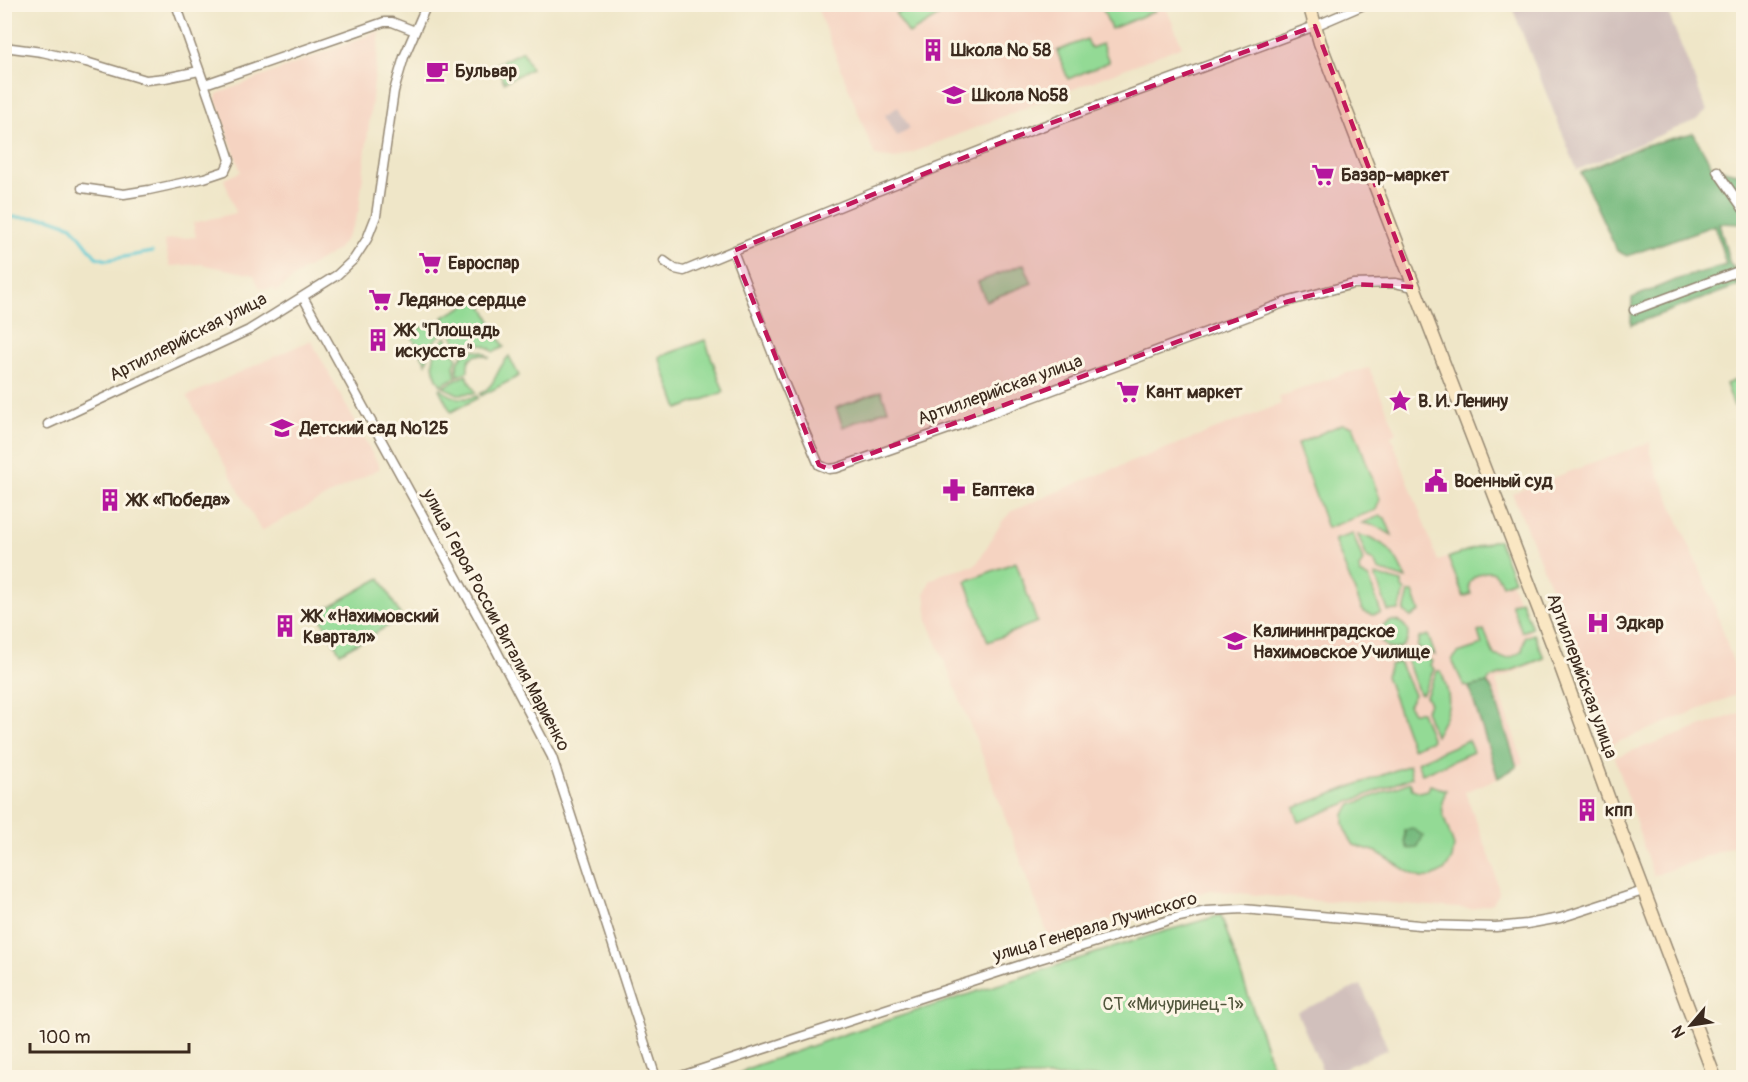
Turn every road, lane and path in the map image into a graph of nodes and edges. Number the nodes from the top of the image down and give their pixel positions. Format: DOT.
graph roads {
  1 [pos="176,4"];
  2 [pos="427,4"];
  3 [pos="1309,4"];
  4 [pos="1366,4"];
  5 [pos="1315,26"];
  6 [pos="415,31"];
  7 [pos="4,47"];
  8 [pos="199,71"];
  9 [pos="205,84"];
  10 [pos="1718,171"];
  11 [pos="82,188"];
  12 [pos="1743,210"];
  13 [pos="733,251"];
  14 [pos="664,261"];
  15 [pos="1743,269"];
  16 [pos="1414,287"];
  17 [pos="303,297"];
  18 [pos="1634,310"];
  19 [pos="48,424"];
  20 [pos="1643,891"];
  21 [pos="656,1077"];
  22 [pos="675,1077"];
  23 [pos="1715,1077"];
  1 -- 8 [label="street"];
  2 -- 6 [label="street, Артиллерийская улица"];
  3 -- 5 [label="main road, Артиллерийская улица"];
  4 -- 5 [label="street"];
  5 -- 13 [label="street"];
  5 -- 16 [label="main road, Артиллерийская улица"];
  6 -- 9 [label="street"];
  6 -- 17 [label="street, Артиллерийская улица"];
  7 -- 8 [label="street"];
  8 -- 9 [label="street"];
  9 -- 11 [label="street"];
  10 -- 12 [label="street"];
  13 -- 14 [label="street"];
  13 -- 16 [label="street, Артиллерийская улица"];
  15 -- 18 [label="street"];
  16 -- 20 [label="main road, Артиллерийская улица"];
  17 -- 19 [label="street, Артиллерийская улица"];
  17 -- 21 [label="street, улица Героя России Виталия Мариенко"];
  20 -- 22 [label="street, улица Генерала Лучинского"];
  20 -- 23 [label="main road, Артиллерийская улица"];
}
